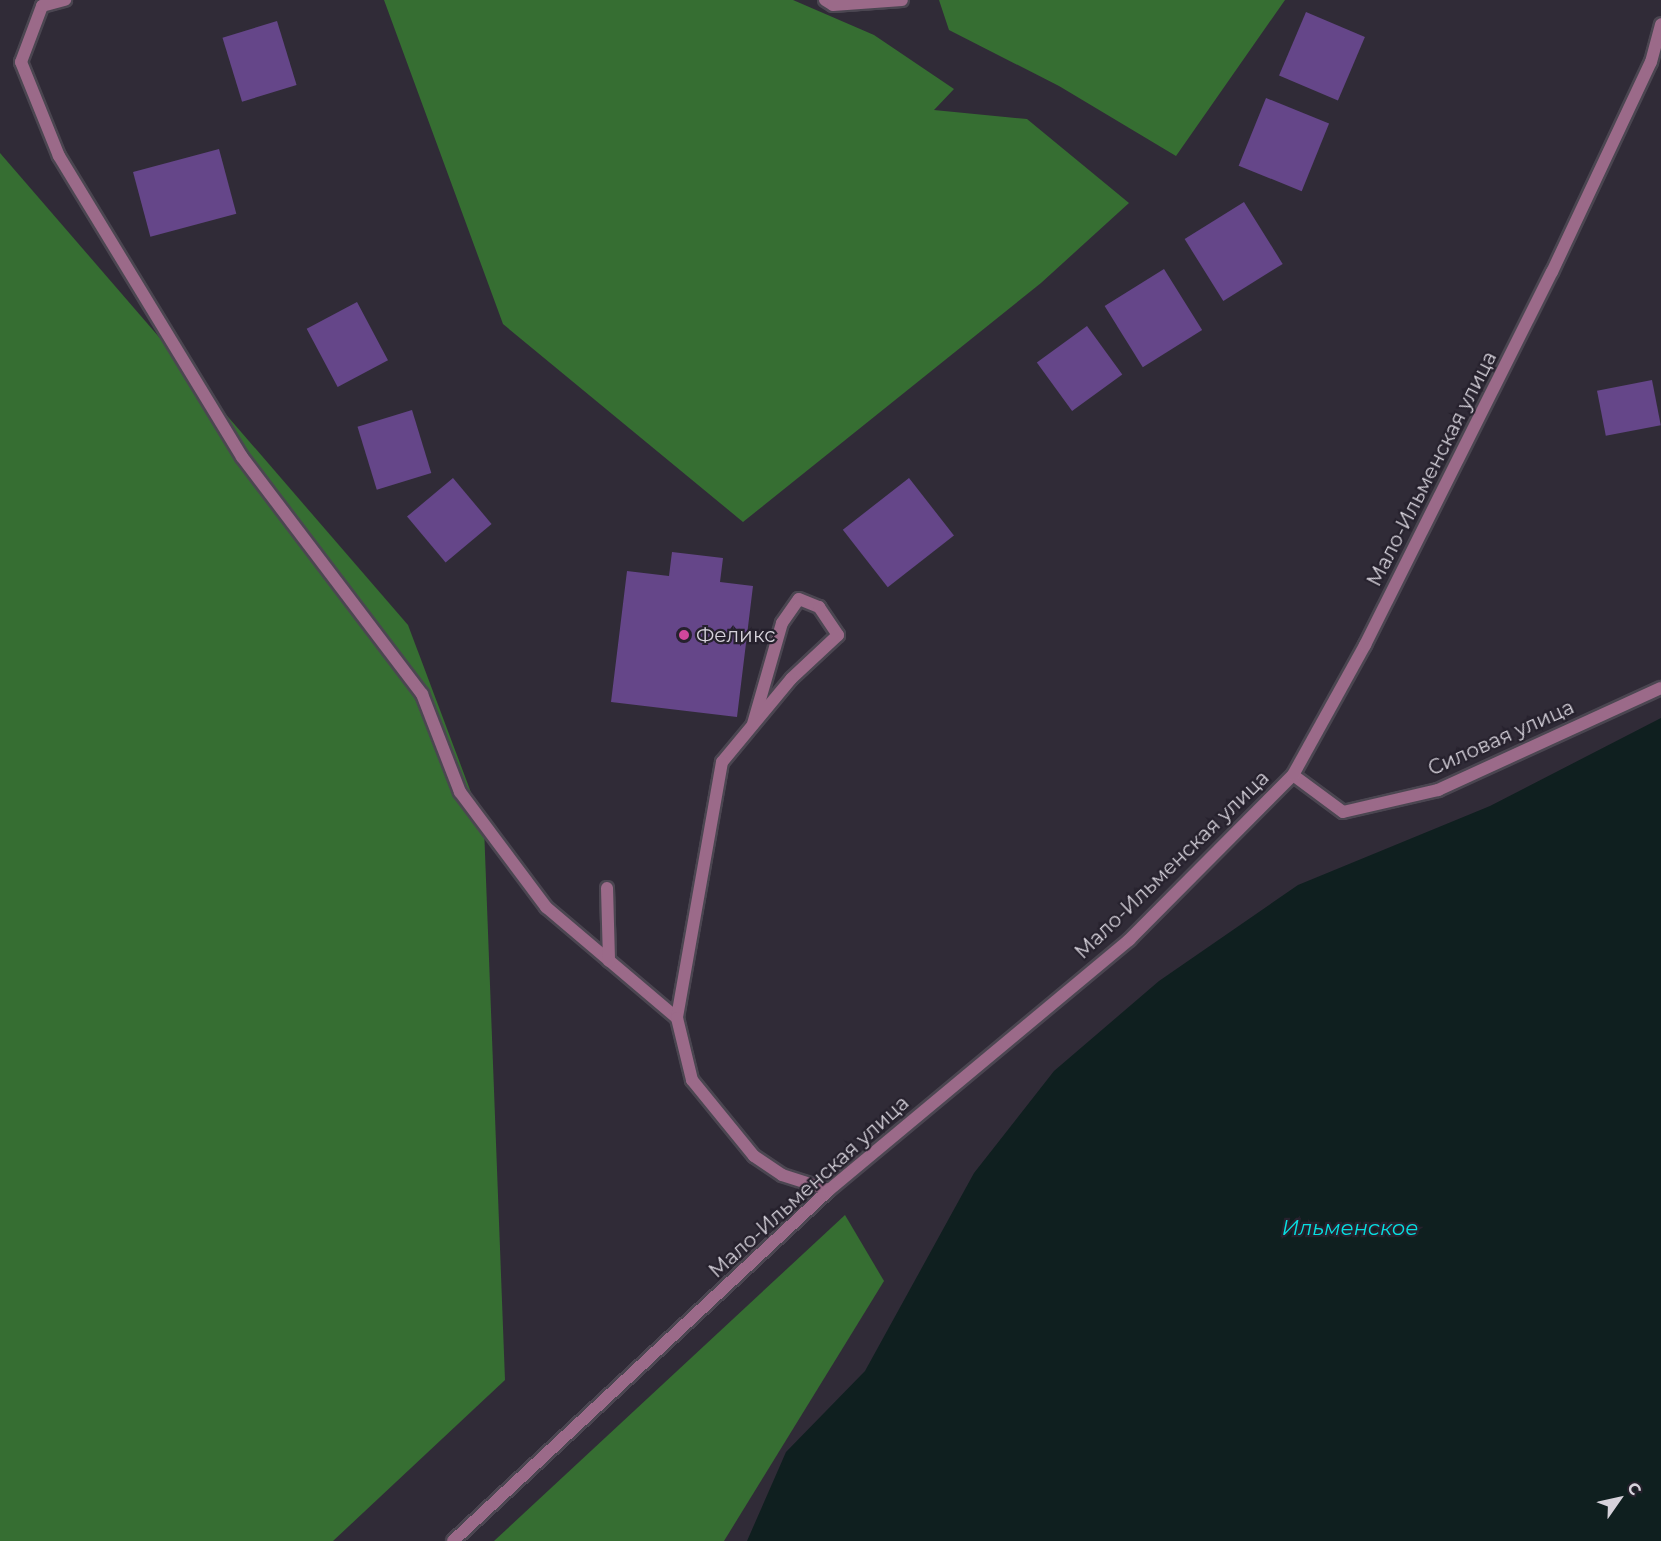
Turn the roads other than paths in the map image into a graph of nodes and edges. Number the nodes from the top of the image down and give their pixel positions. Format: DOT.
graph roads {
  1 [pos="65,0"];
  2 [pos="825,0"];
  3 [pos="902,0"];
  4 [pos="1661,24"];
  5 [pos="1661,688"];
  6 [pos="753,724"];
  7 [pos="1293,775"];
  8 [pos="607,888"];
  9 [pos="609,961"];
  10 [pos="677,1018"];
  11 [pos="829,1190"];
  12 [pos="453,1541"];
  1 -- 9 [label="street"];
  2 -- 3 [label="street"];
  4 -- 7 [label="street, Мало-Ильменская улица"];
  5 -- 7 [label="street, Силовая улица"];
  6 -- 6 [label="street"];
  6 -- 10 [label="street"];
  7 -- 11 [label="street, Мало-Ильменская улица"];
  8 -- 9 [label="street"];
  9 -- 10 [label="street"];
  10 -- 11 [label="street"];
  11 -- 12 [label="street, Мало-Ильменская улица"];
}
